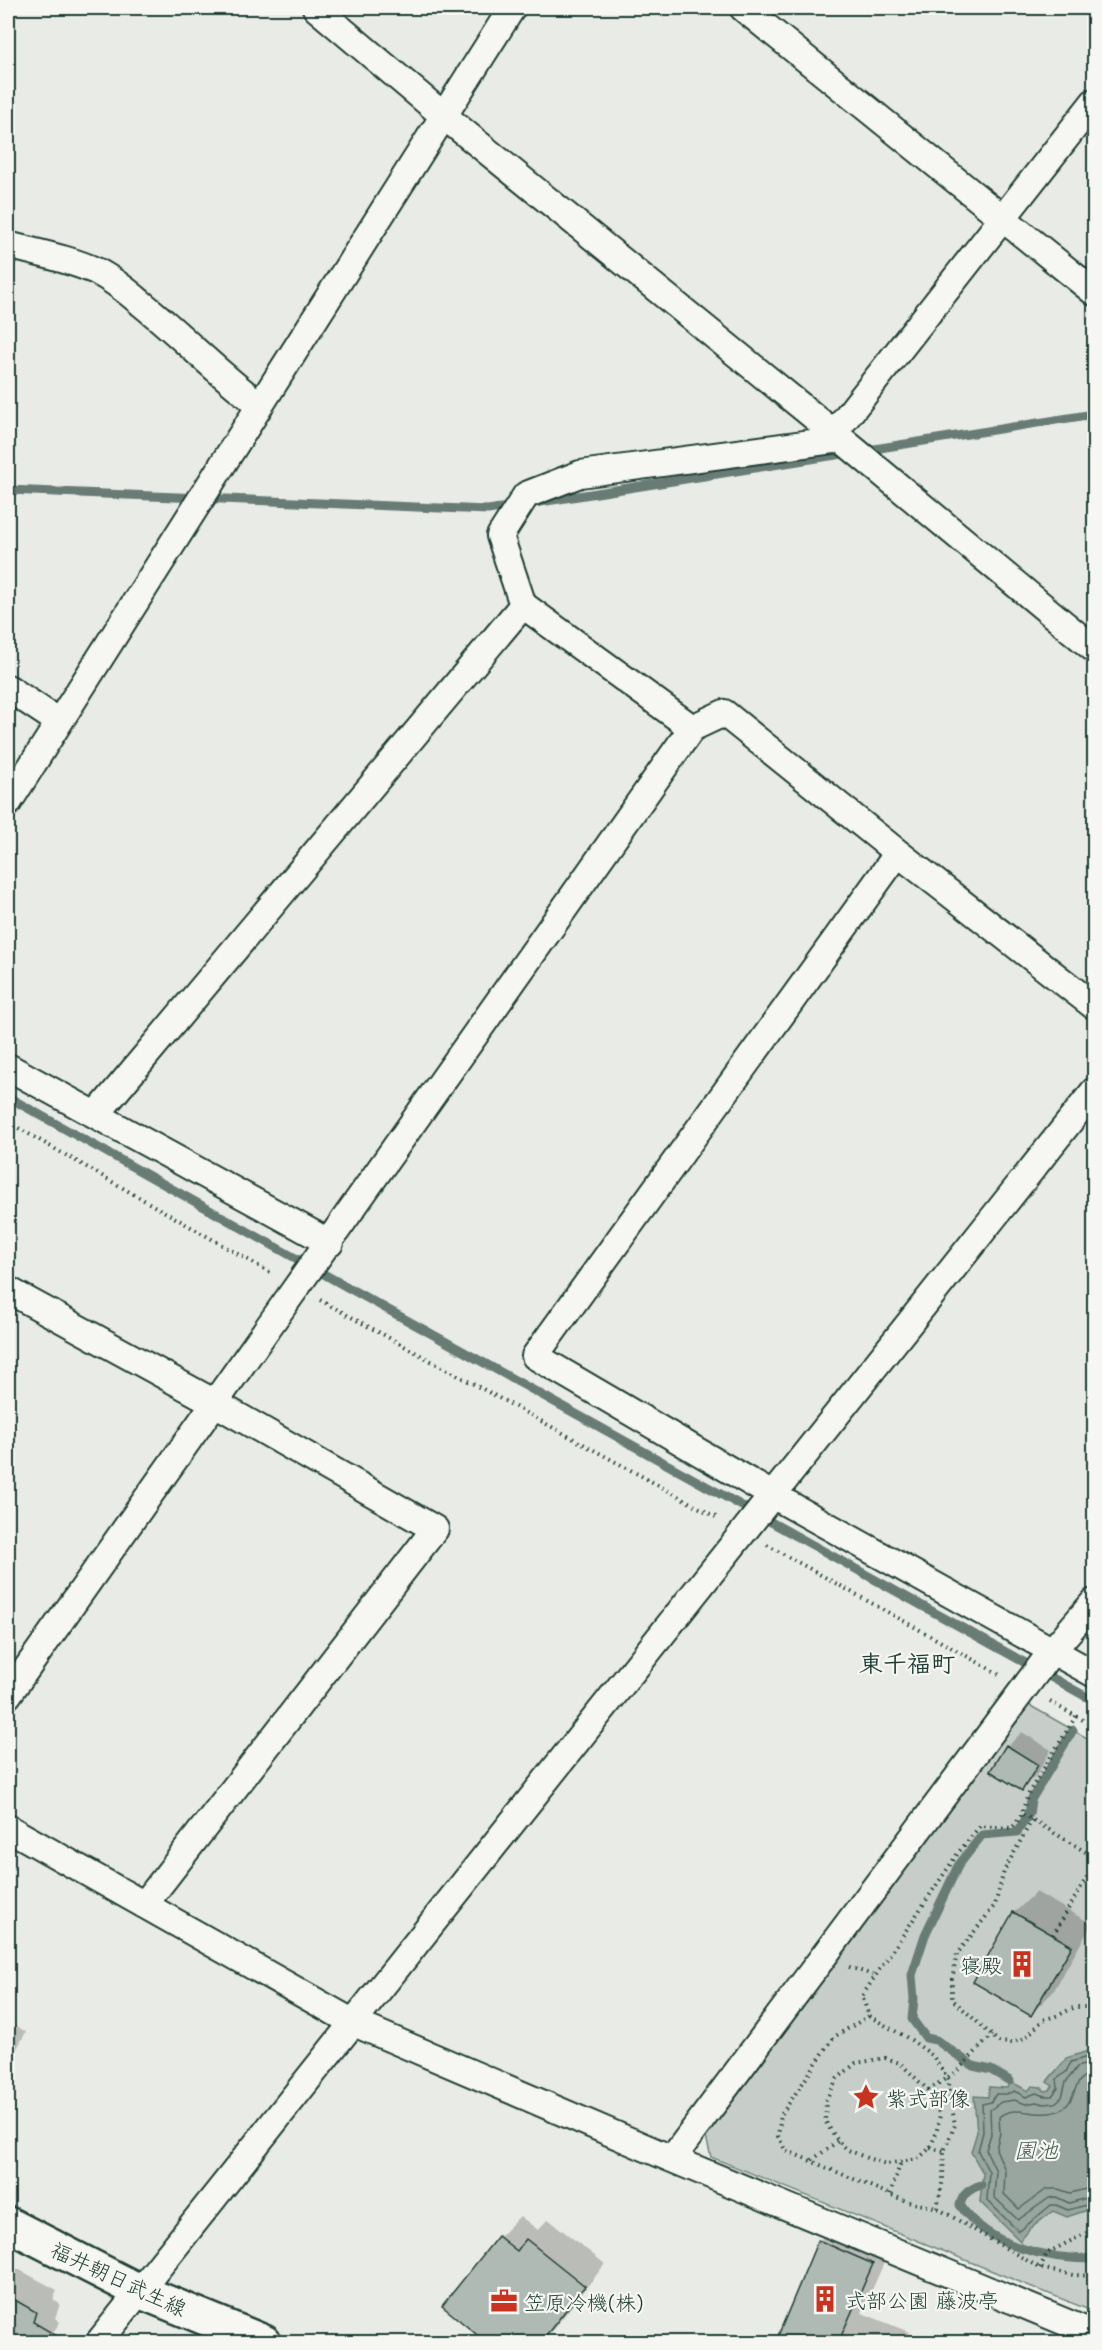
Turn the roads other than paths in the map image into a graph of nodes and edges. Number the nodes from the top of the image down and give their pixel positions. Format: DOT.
graph roads {
  1 [pos="316,8"];
  2 [pos="512,8"];
  3 [pos="743,8"];
  4 [pos="1095,102"];
  5 [pos="444,116"];
  6 [pos="1002,218"];
  7 [pos="8,245"];
  8 [pos="1095,292"];
  9 [pos="260,405"];
  10 [pos="837,436"];
  11 [pos="523,605"];
  12 [pos="1095,649"];
  13 [pos="8,688"];
  14 [pos="59,722"];
  15 [pos="692,728"];
  16 [pos="8,803"];
  17 [pos="898,853"];
  18 [pos="1095,1006"];
  19 [pos="8,1067"];
  20 [pos="1095,1091"];
  21 [pos="96,1115"];
  22 [pos="330,1243"];
  23 [pos="8,1290"];
  24 [pos="216,1403"];
  25 [pos="774,1496"];
  26 [pos="1095,1602"];
  27 [pos="1052,1652"];
  28 [pos="1095,1674"];
  29 [pos="8,1695"];
  30 [pos="8,1828"];
  31 [pos="144,1905"];
  32 [pos="354,2023"];
  33 [pos="672,2159"];
  34 [pos="8,2224"];
  35 [pos="139,2291"];
  36 [pos="1095,2334"];
  37 [pos="99,2343"];
  38 [pos="264,2343"];
  1 -- 5 [label="street"];
  2 -- 5 [label="street"];
  3 -- 6 [label="street"];
  4 -- 6 [label="street"];
  5 -- 9 [label="street"];
  5 -- 10 [label="street"];
  6 -- 8 [label="street"];
  6 -- 10 [label="street"];
  7 -- 9 [label="street"];
  9 -- 14 [label="street"];
  10 -- 11 [label="street"];
  10 -- 12 [label="street"];
  11 -- 15 [label="street"];
  11 -- 21 [label="street"];
  13 -- 14 [label="street"];
  14 -- 16 [label="street"];
  15 -- 17 [label="street"];
  15 -- 22 [label="street"];
  17 -- 18 [label="street"];
  17 -- 25 [label="street"];
  19 -- 21 [label="street"];
  20 -- 25 [label="street"];
  21 -- 22 [label="street"];
  22 -- 24 [label="street"];
  23 -- 24 [label="street"];
  24 -- 29 [label="street"];
  24 -- 31 [label="street"];
  25 -- 27 [label="street"];
  25 -- 32 [label="street"];
  26 -- 27 [label="street"];
  27 -- 28 [label="street"];
  27 -- 33 [label="street"];
  30 -- 31 [label="street"];
  31 -- 32 [label="street"];
  32 -- 33 [label="street"];
  32 -- 35 [label="street"];
  33 -- 36 [label="street"];
  34 -- 35 [label="main road, 福井朝日武生線"];
  35 -- 37 [label="street"];
  35 -- 38 [label="main road, 福井朝日武生線"];
}
